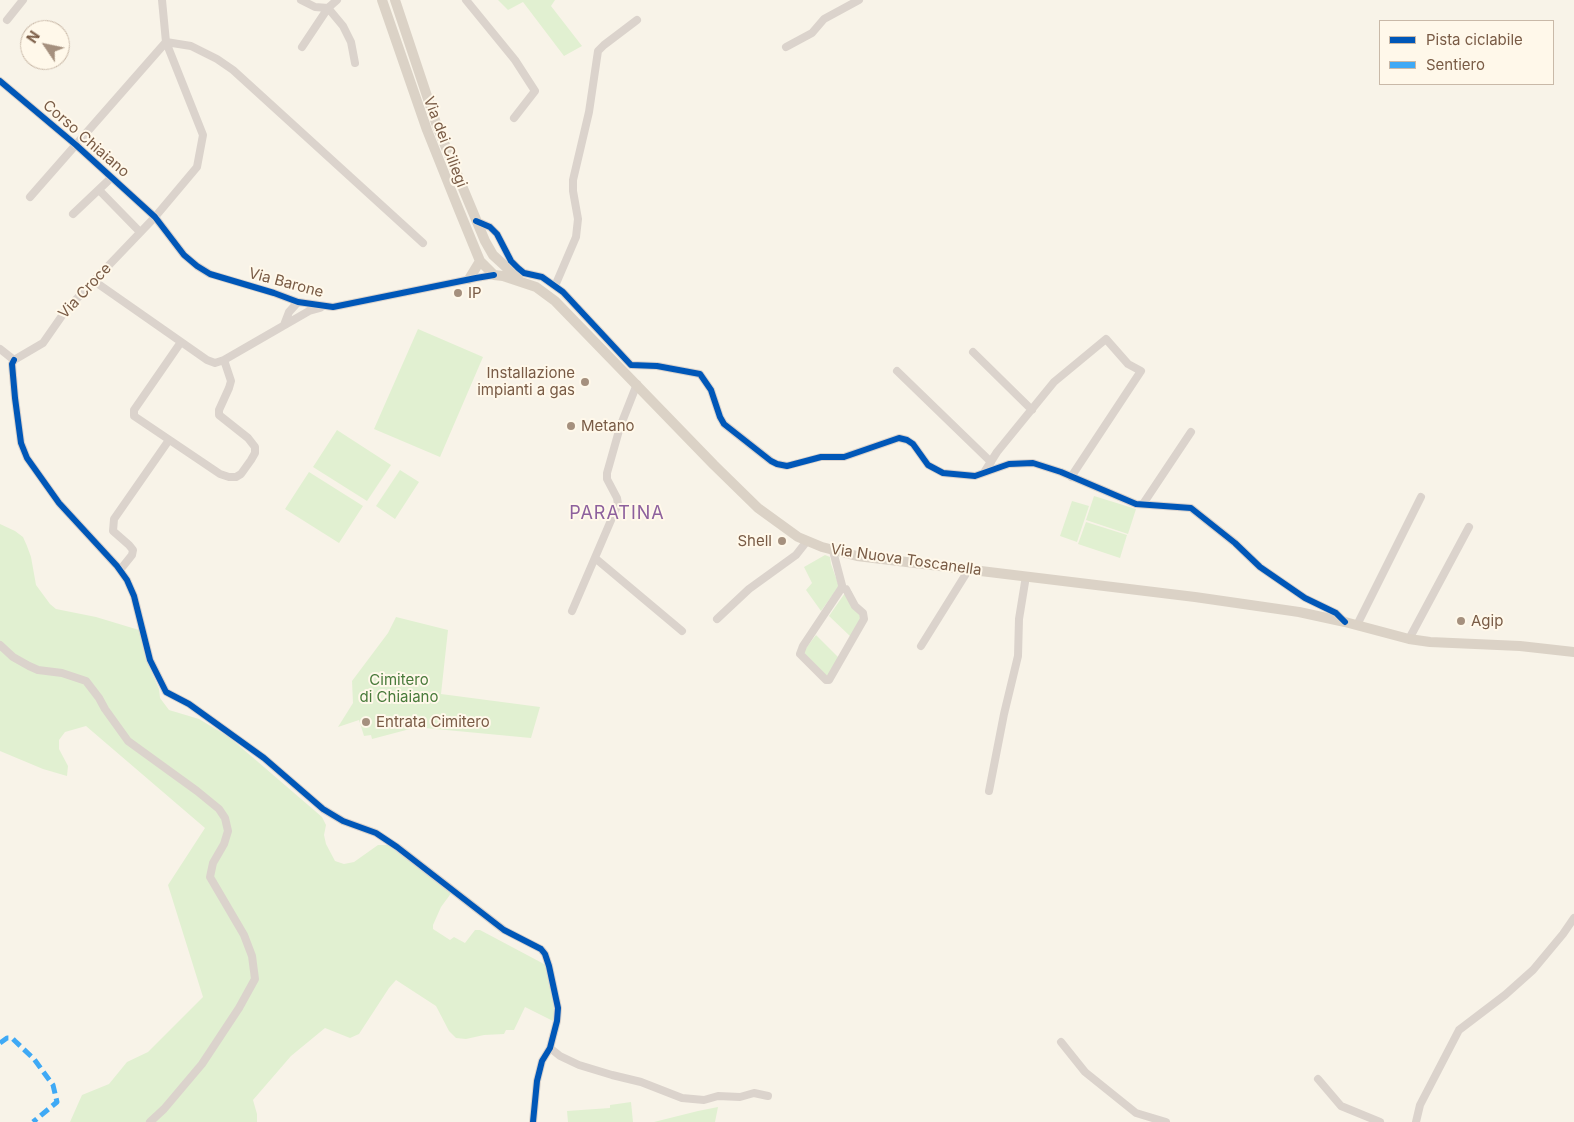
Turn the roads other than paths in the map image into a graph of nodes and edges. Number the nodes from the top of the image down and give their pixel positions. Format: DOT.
graph roads {
  1 [pos="23,0"];
  2 [pos="162,0"];
  3 [pos="301,0"];
  4 [pos="338,0"];
  5 [pos="382,0"];
  6 [pos="395,0"];
  7 [pos="466,0"];
  8 [pos="859,0"];
  9 [pos="328,8"];
  10 [pos="6,20"];
  11 [pos="637,20"];
  12 [pos="166,42"];
  13 [pos="302,47"];
  14 [pos="786,47"];
  15 [pos="355,63"];
  16 [pos="0,81"];
  17 [pos="514,118"];
  18 [pos="76,145"];
  19 [pos="112,178"];
  20 [pos="99,190"];
  21 [pos="30,197"];
  22 [pos="73,214"];
  23 [pos="155,216"];
  24 [pos="476,220"];
  25 [pos="140,232"];
  26 [pos="423,243"];
  27 [pos="502,243"];
  28 [pos="490,251"];
  29 [pos="480,261"];
  30 [pos="513,275"];
  31 [pos="494,276"];
  32 [pos="469,279"];
  33 [pos="94,281"];
  34 [pos="525,283"];
  35 [pos="555,286"];
  36 [pos="284,297"];
  37 [pos="298,302"];
  38 [pos="322,307"];
  39 [pos="289,312"];
  40 [pos="293,320"];
  41 [pos="284,325"];
  42 [pos="181,342"];
  43 [pos="0,348"];
  44 [pos="973,352"];
  45 [pos="14,360"];
  46 [pos="224,360"];
  47 [pos="897,371"];
  48 [pos="637,384"];
  49 [pos="1032,410"];
  50 [pos="1191,432"];
  51 [pos="169,440"];
  52 [pos="991,462"];
  53 [pos="986,471"];
  54 [pos="1070,477"];
  55 [pos="1421,497"];
  56 [pos="1143,504"];
  57 [pos="1469,527"];
  58 [pos="807,542"];
  59 [pos="833,551"];
  60 [pos="595,558"];
  61 [pos="969,569"];
  62 [pos="120,570"];
  63 [pos="1026,576"];
  64 [pos="843,589"];
  65 [pos="572,611"];
  66 [pos="717,619"];
  67 [pos="1345,622"];
  68 [pos="1357,625"];
  69 [pos="682,631"];
  70 [pos="1409,639"];
  71 [pos="0,646"];
  72 [pos="922,646"];
  73 [pos="1574,652"];
  74 [pos="989,791"];
  75 [pos="1574,918"];
  76 [pos="1061,1042"];
  77 [pos="550,1048"];
  78 [pos="1318,1078"];
  79 [pos="768,1096"];
  80 [pos="150,1122"];
  81 [pos="533,1122"];
  82 [pos="1166,1122"];
  83 [pos="1380,1122"];
  84 [pos="1416,1122"];
  1 -- 10 [label="street"];
  2 -- 12 [label="street, Via Croce"];
  3 -- 9 [label="street"];
  4 -- 9 [label="street"];
  5 -- 29 [label="main road, Via dei Ciliegi"];
  6 -- 24 [label="main road, Via dei Ciliegi"];
  7 -- 17 [label="street"];
  8 -- 14 [label="street"];
  9 -- 13 [label="street"];
  9 -- 15 [label="street"];
  11 -- 35 [label="street"];
  12 -- 18 [label="street"];
  12 -- 23 [label="street, Via Croce"];
  12 -- 26 [label="street"];
  16 -- 18 [label="street, Corso Chiaiano"];
  18 -- 19 [label="street, Corso Chiaiano"];
  18 -- 21 [label="street"];
  19 -- 20 [label="street"];
  19 -- 23 [label="street, Corso Chiaiano"];
  20 -- 22 [label="street"];
  20 -- 25 [label="street"];
  23 -- 25 [label="street, Via Croce"];
  23 -- 36 [label="street, Via Barone"];
  24 -- 27 [label="street"];
  24 -- 28 [label="main road, Via dei Ciliegi"];
  25 -- 33 [label="street, Via Croce"];
  27 -- 28 [label="street"];
  27 -- 35 [label="street"];
  28 -- 30 [label="main road, Via dei Ciliegi"];
  28 -- 31 [label="main road"];
  29 -- 31 [label="main road, Via dei Ciliegi"];
  29 -- 32 [label="main road"];
  30 -- 34 [label="main road, Via Nuova Toscanella"];
  31 -- 32 [label="street, Via Barone"];
  31 -- 34 [label="main road, Via Nuova Toscanella"];
  32 -- 38 [label="street, Via Barone"];
  33 -- 42 [label="street"];
  33 -- 45 [label="street, Via Croce"];
  34 -- 48 [label="main road, Via Nuova Toscanella"];
  35 -- 53 [label="street"];
  36 -- 37 [label="street, Via Barone"];
  36 -- 39 [label="street"];
  37 -- 38 [label="street, Via Barone"];
  37 -- 39 [label="street"];
  37 -- 40 [label="street"];
  38 -- 40 [label="street"];
  39 -- 41 [label="street"];
  40 -- 41 [label="street"];
  41 -- 46 [label="street"];
  42 -- 46 [label="street"];
  42 -- 51 [label="street"];
  43 -- 45 [label="street"];
  44 -- 49 [label="street"];
  45 -- 62 [label="street"];
  46 -- 51 [label="street"];
  47 -- 52 [label="street"];
  48 -- 58 [label="main road, Via Nuova Toscanella"];
  48 -- 60 [label="street"];
  49 -- 52 [label="street"];
  49 -- 54 [label="street"];
  50 -- 56 [label="street"];
  51 -- 62 [label="street"];
  52 -- 53 [label="street"];
  53 -- 54 [label="street"];
  54 -- 56 [label="street"];
  55 -- 68 [label="street"];
  56 -- 67 [label="street"];
  57 -- 70 [label="street"];
  58 -- 59 [label="main road, Via Nuova Toscanella"];
  58 -- 66 [label="street"];
  59 -- 61 [label="main road, Via Nuova Toscanella"];
  59 -- 64 [label="street"];
  60 -- 65 [label="street"];
  60 -- 69 [label="street"];
  61 -- 63 [label="main road, Via Nuova Toscanella"];
  61 -- 72 [label="street"];
  62 -- 77 [label="street"];
  63 -- 67 [label="main road, Via Nuova Toscanella"];
  63 -- 74 [label="street"];
  64 -- 64 [label="street"];
  67 -- 68 [label="main road, Via Nuova Toscanella"];
  68 -- 70 [label="main road, Via Nuova Toscanella"];
  70 -- 73 [label="main road, Via Nuova Toscanella"];
  71 -- 80 [label="street"];
  75 -- 84 [label="street"];
  76 -- 82 [label="street"];
  77 -- 79 [label="street"];
  77 -- 81 [label="street"];
  78 -- 83 [label="street"];
}
